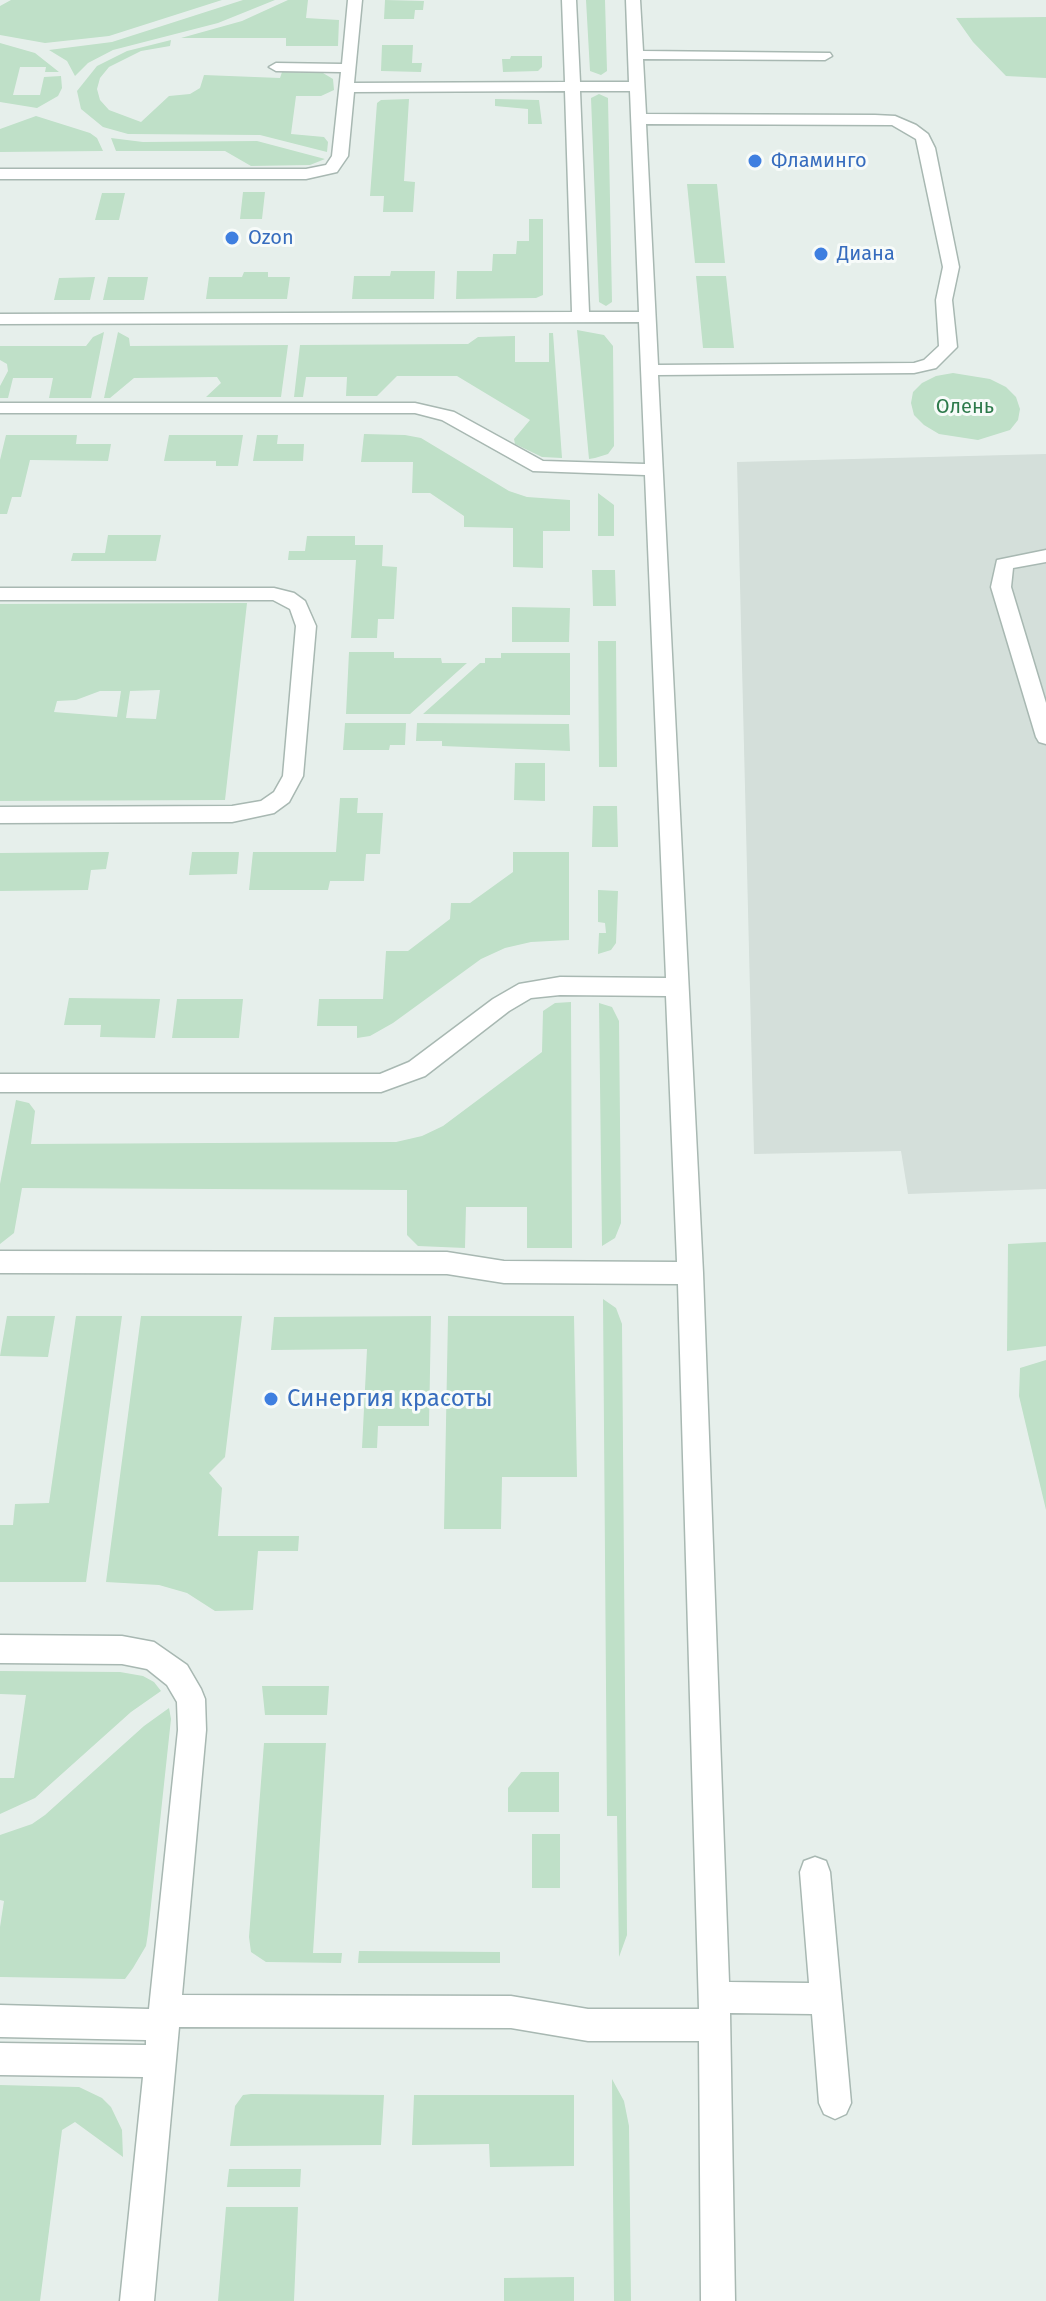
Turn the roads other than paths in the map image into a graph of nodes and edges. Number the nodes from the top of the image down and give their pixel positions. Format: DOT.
graph roads {
  1 [pos="355,0"];
  2 [pos="569,0"];
  3 [pos="633,0"];
  4 [pos="636,55"];
  5 [pos="825,56"];
  6 [pos="277,62"];
  7 [pos="348,63"];
  8 [pos="637,86"];
  9 [pos="572,87"];
  10 [pos="346,88"];
  11 [pos="638,119"];
  12 [pos="0,174"];
  13 [pos="581,317"];
  14 [pos="647,317"];
  15 [pos="0,319"];
  16 [pos="649,370"];
  17 [pos="0,408"];
  18 [pos="653,470"];
  19 [pos="1046,556"];
  20 [pos="0,594"];
  21 [pos="1046,737"];
  22 [pos="0,815"];
  23 [pos="676,987"];
  24 [pos="0,1083"];
  25 [pos="0,1262"];
  26 [pos="690,1273"];
  27 [pos="0,1649"];
  28 [pos="815,1872"];
  29 [pos="826,1999"];
  30 [pos="714,2011"];
  31 [pos="164,2018"];
  32 [pos="0,2021"];
  33 [pos="0,2059"];
  34 [pos="160,2061"];
  35 [pos="835,2103"];
  36 [pos="137,2301"];
  37 [pos="718,2301"];
  1 -- 7 [label="lane"];
  2 -- 9 [label="lane"];
  3 -- 4 [label="lane"];
  4 -- 5 [label="lane"];
  4 -- 8 [label="lane"];
  6 -- 7 [label="lane"];
  7 -- 10 [label="lane"];
  8 -- 9 [label="lane"];
  8 -- 11 [label="lane"];
  9 -- 10 [label="lane"];
  9 -- 13 [label="lane"];
  10 -- 12 [label="lane"];
  11 -- 14 [label="lane"];
  11 -- 16 [label="lane"];
  13 -- 14 [label="lane"];
  13 -- 15 [label="lane"];
  14 -- 16 [label="lane"];
  16 -- 18 [label="lane"];
  17 -- 18 [label="lane"];
  18 -- 23 [label="lane"];
  19 -- 21 [label="lane"];
  20 -- 22 [label="lane"];
  23 -- 24 [label="lane"];
  23 -- 26 [label="lane"];
  25 -- 26 [label="lane"];
  26 -- 30 [label="lane"];
  27 -- 31 [label="lane"];
  28 -- 29 [label="lane"];
  29 -- 30 [label="lane"];
  29 -- 35 [label="lane"];
  30 -- 31 [label="lane"];
  30 -- 37 [label="lane"];
  31 -- 32 [label="lane"];
  31 -- 34 [label="lane"];
  33 -- 34 [label="lane"];
  34 -- 36 [label="lane"];
}
